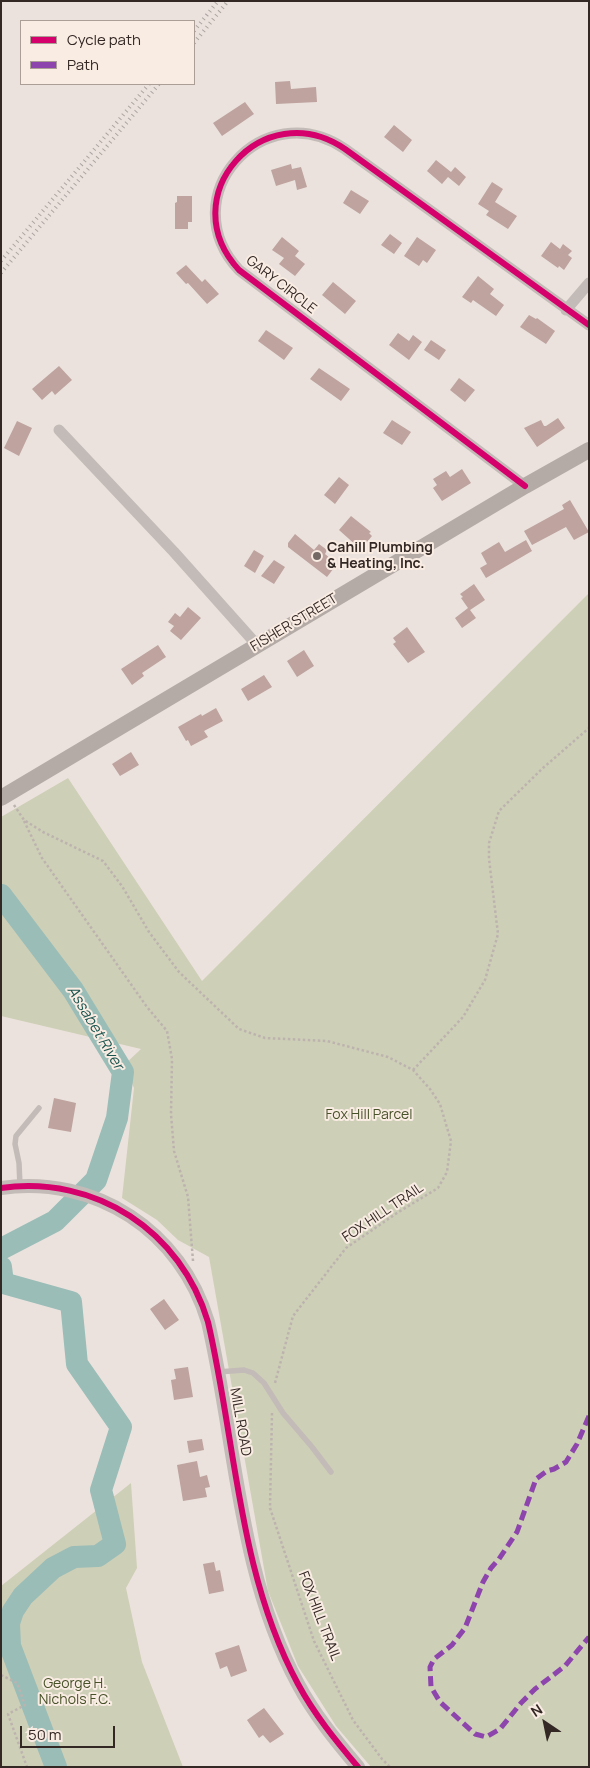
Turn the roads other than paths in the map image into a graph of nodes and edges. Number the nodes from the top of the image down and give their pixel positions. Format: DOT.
graph roads {
  1 [pos="589,283"];
  2 [pos="566,310"];
  3 [pos="589,325"];
  4 [pos="59,430"];
  5 [pos="589,450"];
  6 [pos="525,486"];
  7 [pos="257,645"];
  8 [pos="4,796"];
  9 [pos="39,1108"];
  10 [pos="27,1186"];
  11 [pos="1,1188"];
  12 [pos="218,1372"];
  13 [pos="331,1472"];
  14 [pos="358,1767"];
  1 -- 2 [label="street"];
  2 -- 3 [label="street, GARY CIRCLE"];
  2 -- 6 [label="street, GARY CIRCLE"];
  4 -- 7 [label="street"];
  5 -- 6 [label="main road, FISHER STREET"];
  6 -- 7 [label="main road, FISHER STREET"];
  7 -- 8 [label="main road, FISHER STREET"];
  9 -- 10 [label="lane"];
  10 -- 11 [label="street, MILL ROAD"];
  10 -- 12 [label="street, MILL ROAD"];
  12 -- 13 [label="lane"];
  12 -- 14 [label="street, MILL ROAD"];
}
